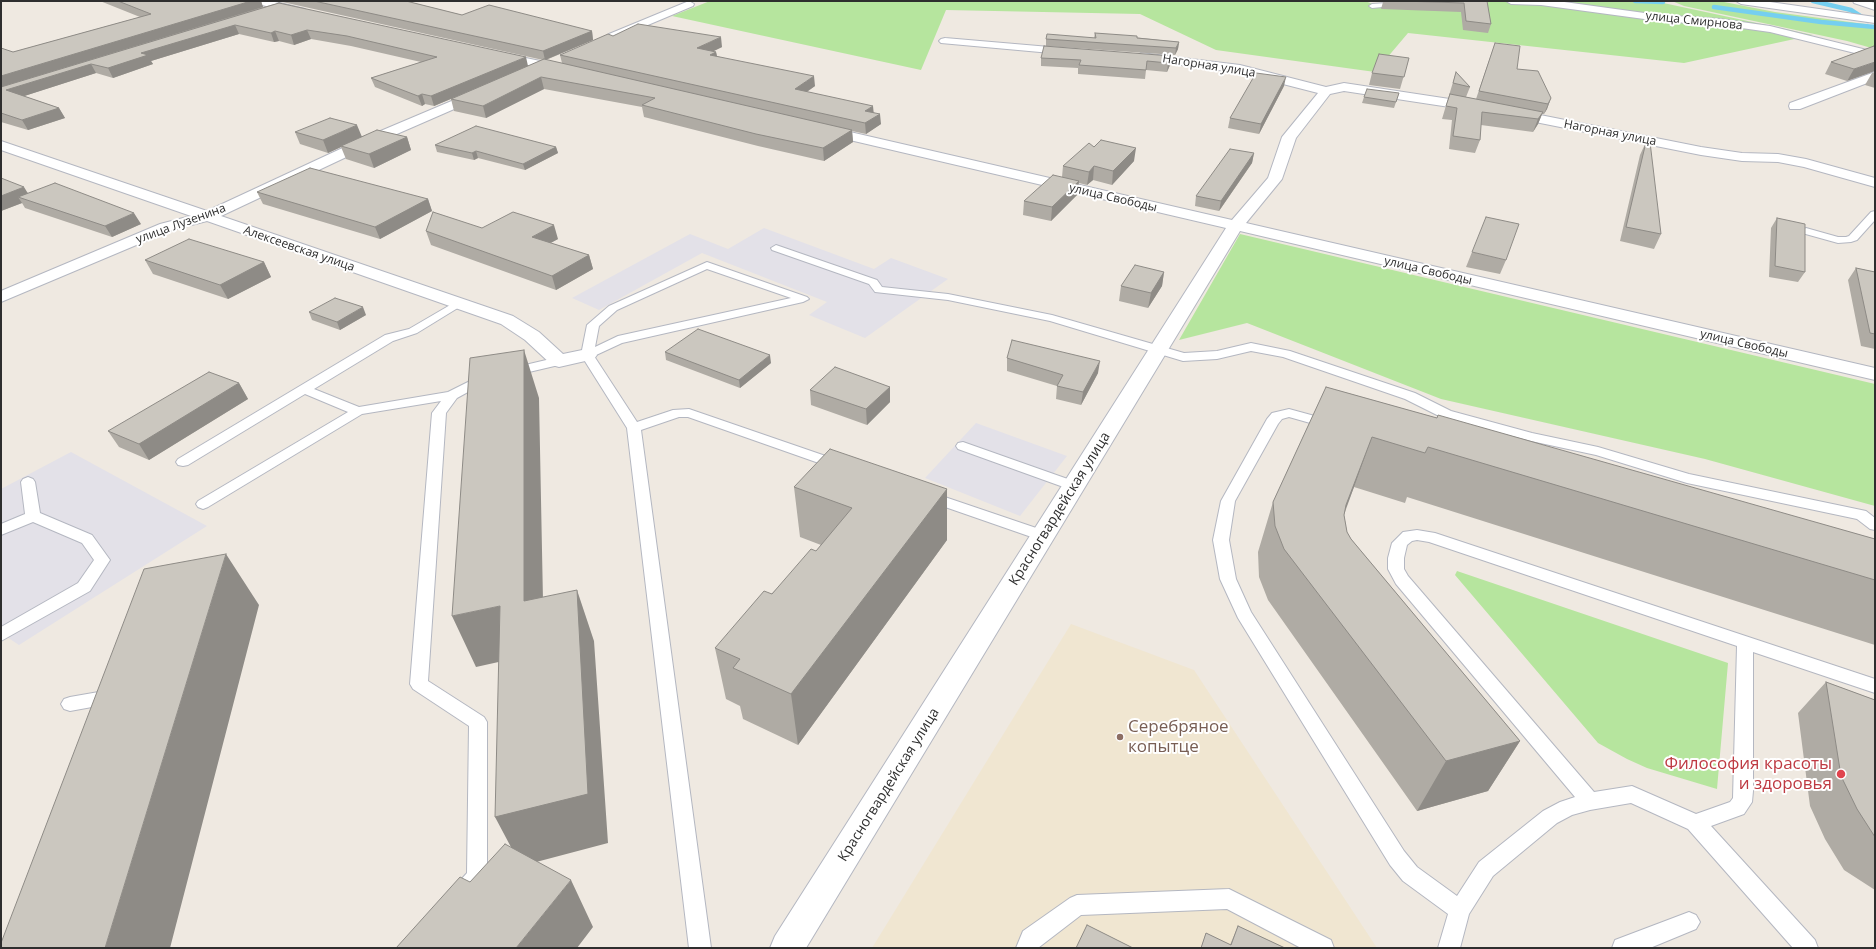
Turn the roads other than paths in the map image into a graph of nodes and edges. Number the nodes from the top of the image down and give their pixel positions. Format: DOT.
graph roads {
  1 [pos="301,1"];
  2 [pos="1511,1"];
  3 [pos="1741,1"];
  4 [pos="1767,1"];
  5 [pos="1858,1"];
  6 [pos="687,3"];
  7 [pos="1407,4"];
  8 [pos="282,6"];
  9 [pos="1372,6"];
  10 [pos="258,7"];
  11 [pos="1776,7"];
  12 [pos="1875,7"];
  13 [pos="313,13"];
  14 [pos="1875,20"];
  15 [pos="602,41"];
  16 [pos="945,41"];
  17 [pos="482,51"];
  18 [pos="1083,53"];
  19 [pos="1875,55"];
  20 [pos="566,56"];
  21 [pos="1128,56"];
  22 [pos="544,65"];
  23 [pos="522,74"];
  24 [pos="583,74"];
  25 [pos="1875,76"];
  26 [pos="493,87"];
  27 [pos="1335,89"];
  28 [pos="1795,106"];
  29 [pos="808,126"];
  30 [pos="1,145"];
  31 [pos="1875,183"];
  32 [pos="1875,214"];
  33 [pos="206,217"];
  34 [pos="1235,226"];
  35 [pos="1806,231"];
  36 [pos="776,248"];
  37 [pos="1,298"];
  38 [pos="457,304"];
  39 [pos="1159,350"];
  40 [pos="587,355"];
  41 [pos="559,361"];
  42 [pos="1875,374"];
  43 [pos="304,389"];
  44 [pos="452,395"];
  45 [pos="358,411"];
  46 [pos="634,428"];
  47 [pos="1344,428"];
  48 [pos="963,446"];
  49 [pos="183,462"];
  50 [pos="848,468"];
  51 [pos="28,482"];
  52 [pos="1074,486"];
  53 [pos="915,492"];
  54 [pos="203,504"];
  55 [pos="33,516"];
  56 [pos="1868,517"];
  57 [pos="1875,525"];
  58 [pos="1,530"];
  59 [pos="1043,536"];
  60 [pos="1,635"];
  61 [pos="1745,643"];
  62 [pos="1875,686"];
  63 [pos="70,704"];
  64 [pos="100,718"];
  65 [pos="1590,801"];
  66 [pos="1695,823"];
  67 [pos="455,901"];
  68 [pos="1460,910"];
  69 [pos="1689,922"];
  70 [pos="700,948"];
  71 [pos="787,948"];
  72 [pos="1027,948"];
  73 [pos="1323,948"];
  74 [pos="1449,948"];
  75 [pos="1623,948"];
  76 [pos="1807,948"];
  1 -- 8 [label="street"];
  2 -- 19 [label="street, улица Смирнова"];
  3 -- 11 [label="street"];
  4 -- 11 [label="street"];
  5 -- 12 [label="street"];
  6 -- 15 [label="street"];
  7 -- 9 [label="lane"];
  8 -- 10 [label="street"];
  8 -- 13 [label="street"];
  11 -- 14 [label="street"];
  16 -- 18 [label="street"];
  17 -- 22 [label="street"];
  20 -- 22 [label="street"];
  21 -- 27 [label="street, Нагорная улица"];
  22 -- 23 [label="street"];
  22 -- 24 [label="street"];
  25 -- 28 [label="street"];
  26 -- 33 [label="street, улица Лузенина"];
  27 -- 31 [label="street, Нагорная улица"];
  27 -- 34 [label="street, Красногвардейская улица"];
  29 -- 34 [label="street, улица Свободы"];
  30 -- 33 [label="street, Алексеевская улица"];
  32 -- 35 [label="lane"];
  33 -- 37 [label="street, улица Лузенина"];
  33 -- 38 [label="street, Алексеевская улица"];
  34 -- 39 [label="street, Красногвардейская улица"];
  34 -- 42 [label="street, улица Свободы"];
  36 -- 39 [label="lane"];
  38 -- 41 [label="street, Алексеевская улица"];
  38 -- 43 [label="lane"];
  39 -- 52 [label="street, Красногвардейская улица"];
  39 -- 56 [label="lane"];
  40 -- 40 [label="lane"];
  40 -- 41 [label="street"];
  40 -- 46 [label="lane"];
  41 -- 44 [label="lane"];
  43 -- 45 [label="lane"];
  43 -- 49 [label="lane"];
  44 -- 45 [label="lane"];
  44 -- 67 [label="lane"];
  45 -- 54 [label="lane"];
  46 -- 50 [label="lane"];
  46 -- 70 [label="lane"];
  47 -- 68 [label="lane"];
  48 -- 52 [label="lane"];
  51 -- 55 [label="lane"];
  52 -- 59 [label="street, Красногвардейская улица"];
  53 -- 59 [label="lane"];
  55 -- 58 [label="lane"];
  55 -- 60 [label="lane"];
  56 -- 57 [label="lane"];
  59 -- 71 [label="street, Красногвардейская улица"];
  61 -- 62 [label="lane"];
  61 -- 65 [label="lane"];
  61 -- 66 [label="lane"];
  63 -- 64 [label="lane"];
  65 -- 66 [label="lane"];
  65 -- 68 [label="lane"];
  66 -- 76 [label="lane"];
  68 -- 74 [label="lane"];
  69 -- 75 [label="lane"];
  72 -- 73 [label="lane"];
}
